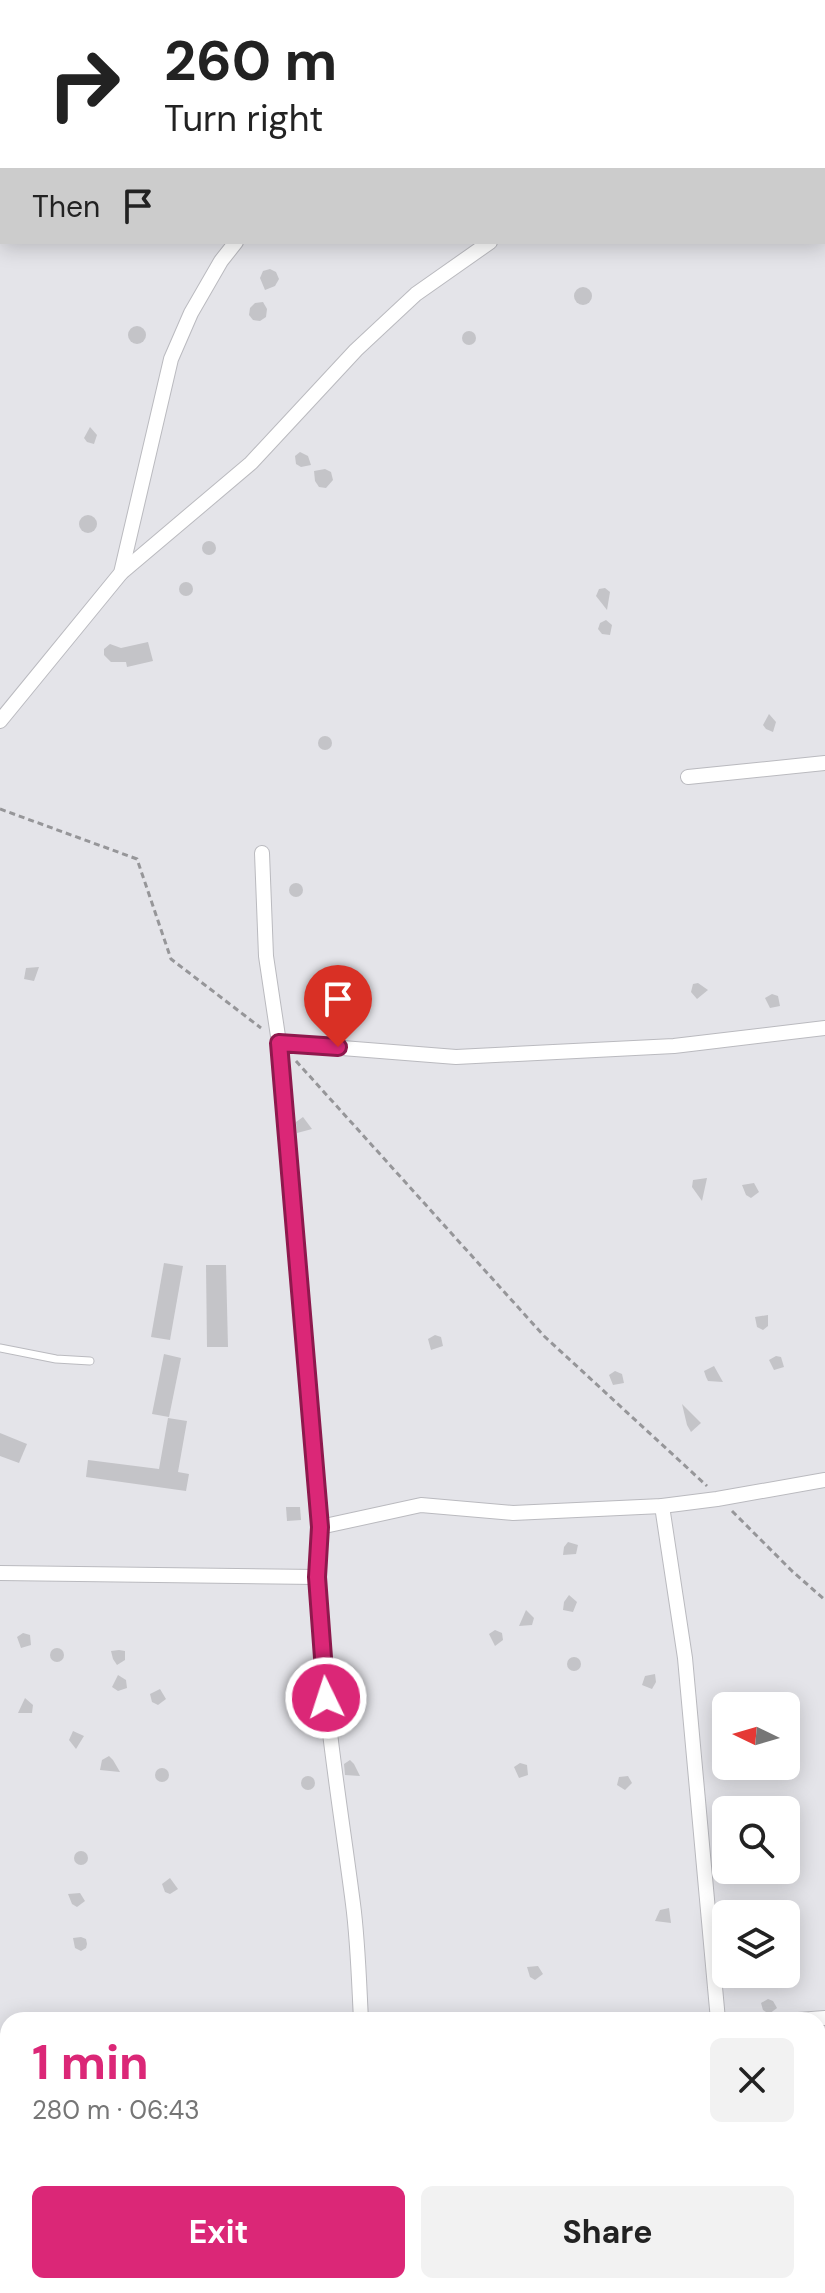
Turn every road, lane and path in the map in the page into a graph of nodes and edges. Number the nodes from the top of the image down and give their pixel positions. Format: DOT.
graph roads {
  1 [pos="234,244"];
  2 [pos="486,244"];
  3 [pos="121,573"];
  4 [pos="0,721"];
  5 [pos="825,763"];
  6 [pos="688,777"];
  7 [pos="0,809"];
  8 [pos="262,853"];
  9 [pos="825,1028"];
  10 [pos="279,1043"];
  11 [pos="0,1348"];
  12 [pos="90,1361"];
  13 [pos="825,1480"];
  14 [pos="719,1498"];
  15 [pos="662,1506"];
  16 [pos="320,1527"];
  17 [pos="0,1573"];
  18 [pos="317,1577"];
  19 [pos="825,1600"];
  20 [pos="360,2012"];
  21 [pos="717,2012"];
  1 -- 3 [label="street"];
  2 -- 3 [label="street"];
  3 -- 4 [label="street"];
  5 -- 6 [label="street"];
  7 -- 10 [label="path"];
  8 -- 10 [label="street"];
  9 -- 10 [label="street"];
  10 -- 14 [label="path"];
  10 -- 16 [label="street"];
  11 -- 12 [label="lane"];
  13 -- 14 [label="street"];
  14 -- 15 [label="street"];
  14 -- 19 [label="path"];
  15 -- 16 [label="street"];
  15 -- 21 [label="street"];
  16 -- 18 [label="street"];
  17 -- 18 [label="street"];
  18 -- 20 [label="street"];
}
